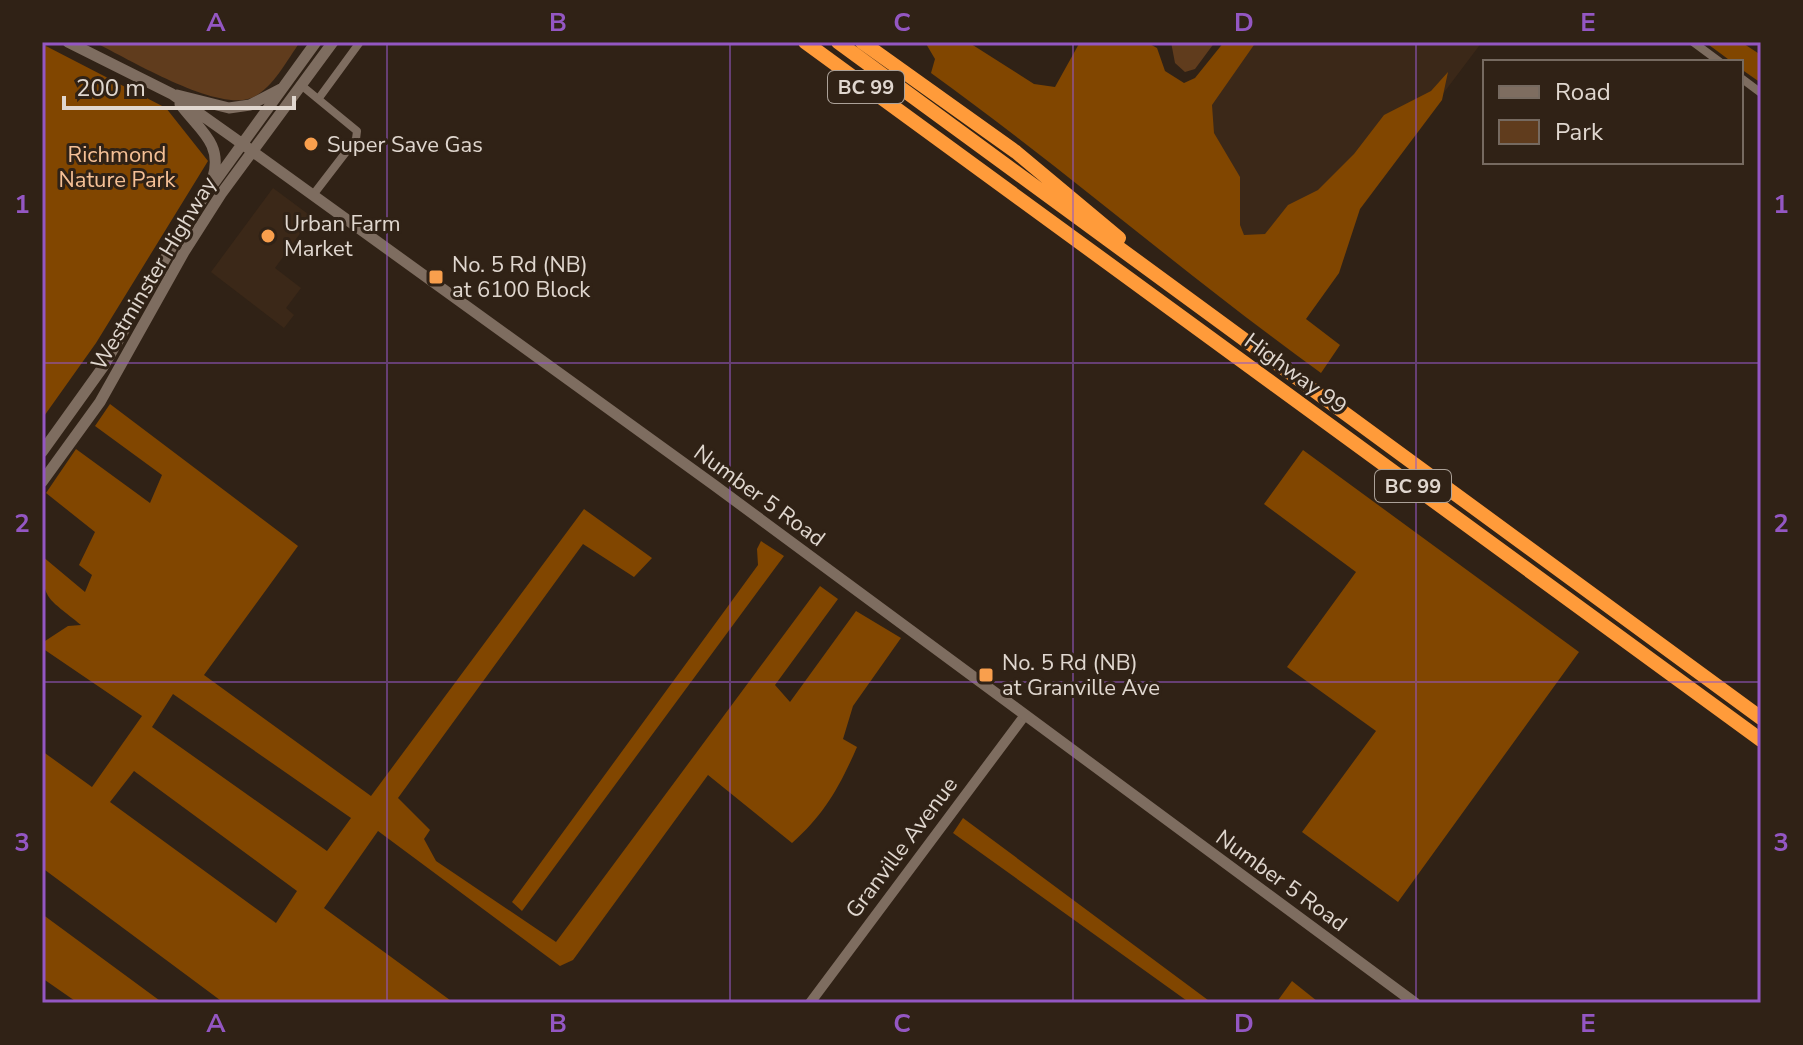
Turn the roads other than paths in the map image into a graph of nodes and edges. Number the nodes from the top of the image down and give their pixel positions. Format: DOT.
graph roads {
  1 [pos="68,42"];
  2 [pos="316,42"];
  3 [pos="333,42"];
  4 [pos="360,42"];
  5 [pos="805,42"];
  6 [pos="838,42"];
  7 [pos="862,42"];
  8 [pos="1693,42"];
  9 [pos="1717,60"];
  10 [pos="1743,80"];
  11 [pos="301,85"];
  12 [pos="282,89"];
  13 [pos="1761,93"];
  14 [pos="172,94"];
  15 [pos="319,98"];
  16 [pos="242,144"];
  17 [pos="252,151"];
  18 [pos="211,187"];
  19 [pos="313,195"];
  20 [pos="1163,280"];
  21 [pos="42,452"];
  22 [pos="42,482"];
  23 [pos="1025,715"];
  24 [pos="1761,718"];
  25 [pos="1761,740"];
  26 [pos="810,1003"];
  27 [pos="1415,1003"];
  1 -- 14 [label="main road, Number 5 Road"];
  2 -- 12 [label="main road, Westminster Highway"];
  3 -- 11 [label="main road, Westminster Highway"];
  4 -- 15 [label="street"];
  5 -- 25 [label="highway, Highway 99 / BC 99"];
  6 -- 20 [label="highway, Highway 99 / BC 99"];
  7 -- 20 [label="highway"];
  8 -- 9 [label="street"];
  10 -- 13 [label="street"];
  11 -- 15 [label="street"];
  11 -- 17 [label="main road, Westminster Highway"];
  12 -- 14 [label="main road"];
  12 -- 16 [label="main road, Westminster Highway"];
  14 -- 16 [label="main road, Number 5 Road"];
  14 -- 18 [label="main road"];
  15 -- 19 [label="street"];
  16 -- 17 [label="main road, Number 5 Road"];
  16 -- 18 [label="main road, Westminster Highway"];
  17 -- 19 [label="main road, Number 5 Road"];
  17 -- 22 [label="main road, Westminster Highway"];
  18 -- 21 [label="main road, Westminster Highway"];
  19 -- 23 [label="main road, Number 5 Road"];
  20 -- 24 [label="highway, Highway 99 / BC 99"];
  23 -- 26 [label="street, Granville Avenue"];
  23 -- 27 [label="main road, Number 5 Road"];
}
